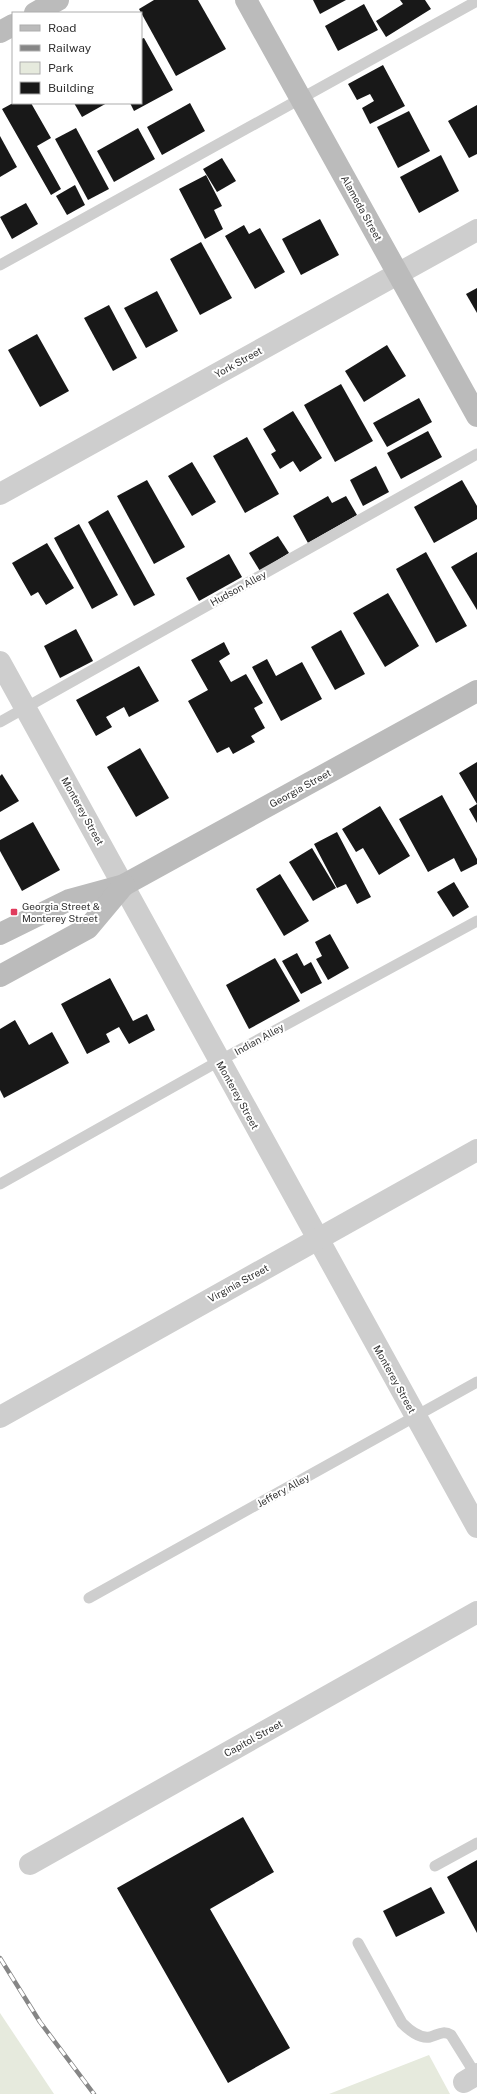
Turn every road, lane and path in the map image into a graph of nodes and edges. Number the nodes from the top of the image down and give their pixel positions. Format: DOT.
graph roads {
  1 [pos="58,0"];
  2 [pos="246,0"];
  3 [pos="477,1"];
  4 [pos="37,12"];
  5 [pos="12,26"];
  6 [pos="0,32"];
  7 [pos="301,97"];
  8 [pos="477,230"];
  9 [pos="0,265"];
  10 [pos="398,273"];
  11 [pos="477,416"];
  12 [pos="477,454"];
  13 [pos="0,494"];
  14 [pos="0,662"];
  15 [pos="477,690"];
  16 [pos="25,708"];
  17 [pos="0,722"];
  18 [pos="124,885"];
  19 [pos="477,921"];
  20 [pos="0,934"];
  21 [pos="0,976"];
  22 [pos="220,1061"];
  23 [pos="477,1150"];
  24 [pos="0,1184"];
  25 [pos="317,1238"];
  26 [pos="477,1382"];
  27 [pos="416,1416"];
  28 [pos="0,1417"];
  29 [pos="477,1528"];
  30 [pos="89,1598"];
  31 [pos="477,1612"];
  32 [pos="477,1843"];
  33 [pos="30,1864"];
  34 [pos="435,1866"];
  35 [pos="358,1942"];
  36 [pos="472,2077"];
  1 -- 4 [label="main road"];
  2 -- 7 [label="main road, Alameda Street"];
  3 -- 7 [label="lane"];
  5 -- 6 [label="main road"];
  7 -- 9 [label="lane"];
  7 -- 10 [label="main road, Alameda Street"];
  8 -- 10 [label="street, York Street"];
  10 -- 11 [label="main road, Alameda Street"];
  10 -- 13 [label="street, York Street"];
  12 -- 16 [label="lane, Hudson Alley"];
  14 -- 16 [label="street, Monterey Street"];
  15 -- 18 [label="main road, Georgia Street"];
  16 -- 17 [label="lane, Hudson Alley"];
  16 -- 18 [label="street, Monterey Street"];
  18 -- 20 [label="main road, Georgia Street"];
  18 -- 21 [label="main road, Georgia Street"];
  18 -- 22 [label="street, Monterey Street"];
  19 -- 22 [label="lane, Indian Alley"];
  22 -- 24 [label="lane, Indian Alley"];
  22 -- 25 [label="street, Monterey Street"];
  23 -- 25 [label="street, Virginia Street"];
  25 -- 27 [label="street, Monterey Street"];
  25 -- 28 [label="street, Virginia Street"];
  26 -- 27 [label="lane, Jeffery Alley"];
  27 -- 29 [label="street, Monterey Street"];
  27 -- 30 [label="lane, Jeffery Alley"];
  31 -- 33 [label="street, Capitol Street"];
  32 -- 34 [label="lane"];
  35 -- 36 [label="lane"];
}
